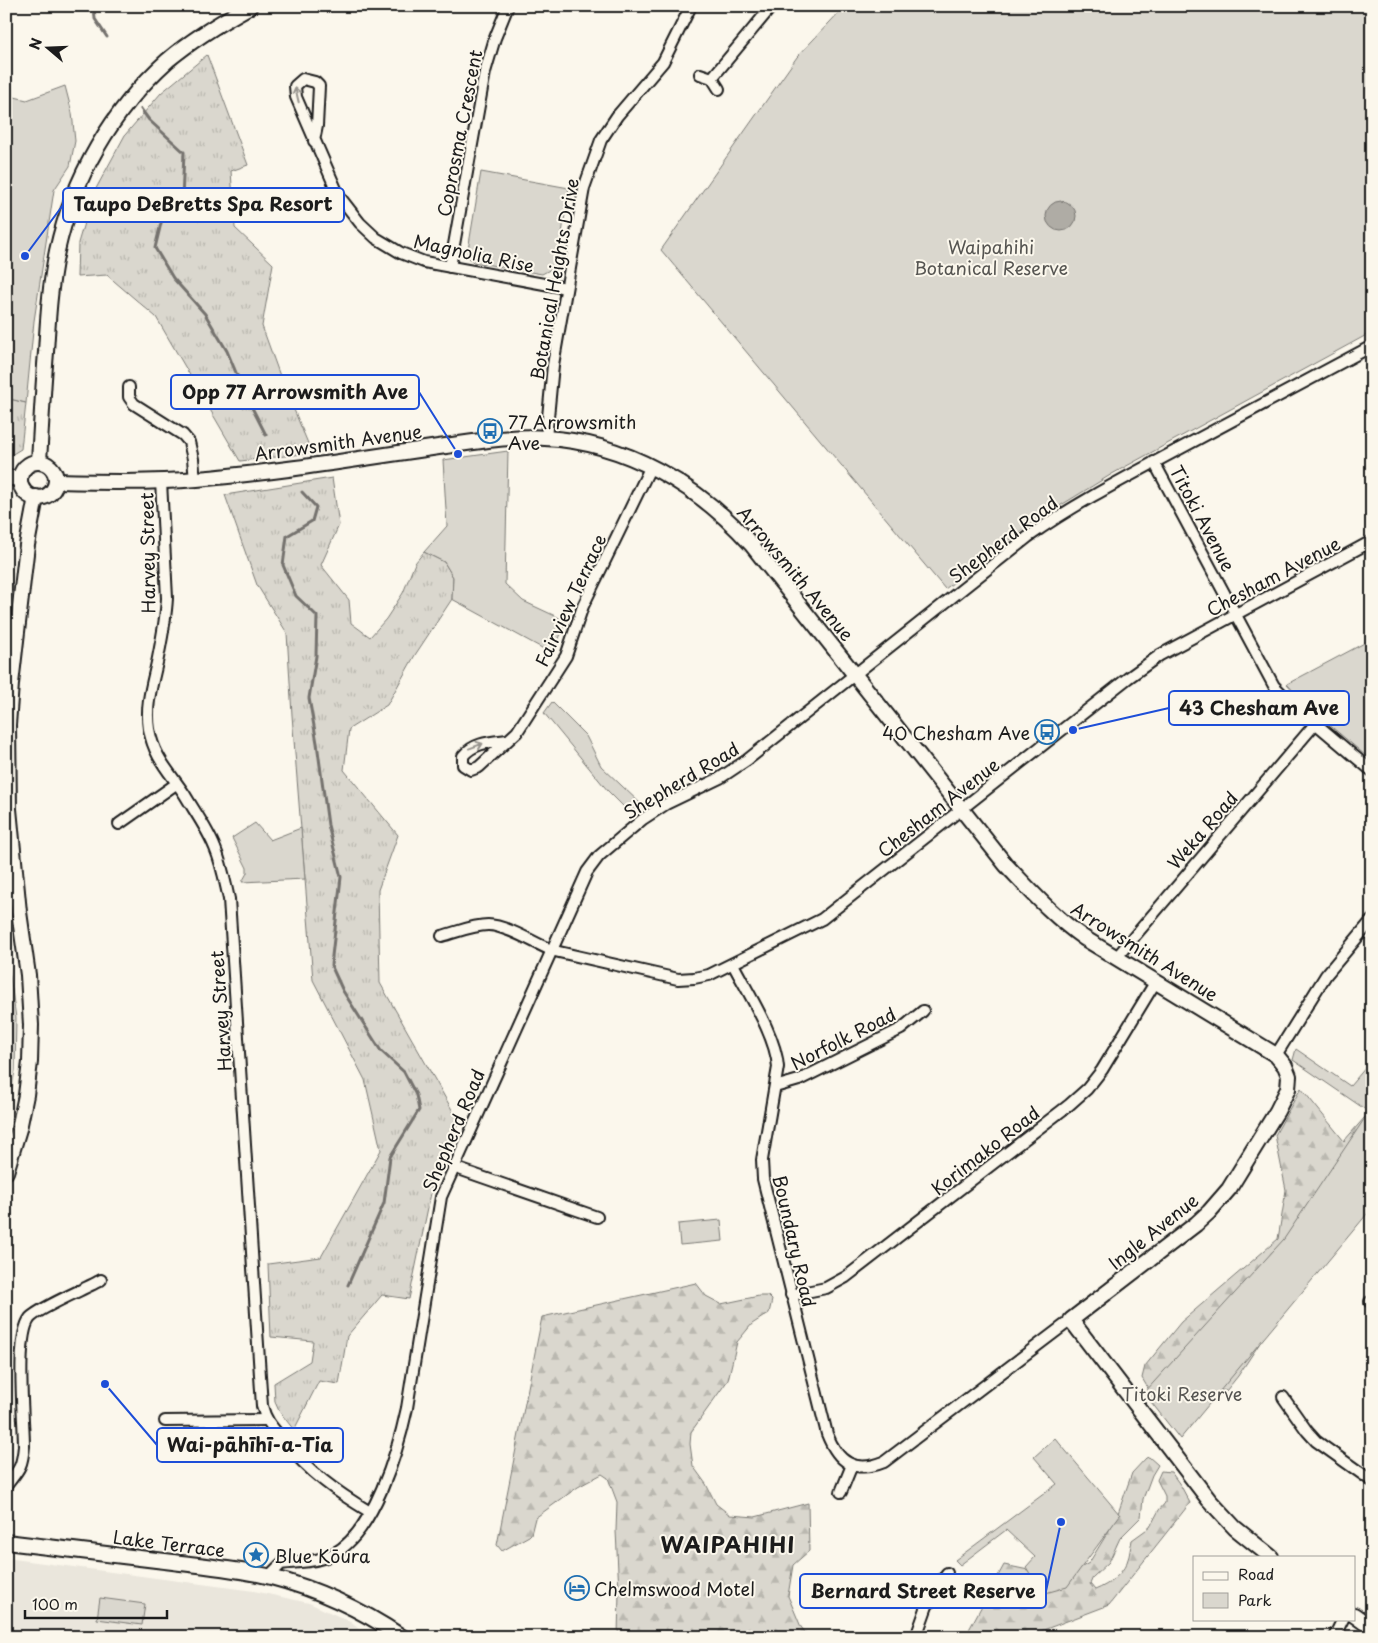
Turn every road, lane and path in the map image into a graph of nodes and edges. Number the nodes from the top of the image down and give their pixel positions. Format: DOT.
graph roads {
  1 [pos="250,6"];
  2 [pos="508,6"];
  3 [pos="691,6"];
  4 [pos="772,6"];
  5 [pos="700,74"];
  6 [pos="712,78"];
  7 [pos="719,89"];
  8 [pos="314,140"];
  9 [pos="450,267"];
  10 [pos="566,288"];
  11 [pos="1372,346"];
  12 [pos="129,387"];
  13 [pos="546,438"];
  14 [pos="39,462"];
  15 [pos="1154,462"];
  16 [pos="650,466"];
  17 [pos="6,478"];
  18 [pos="20,478"];
  19 [pos="56,480"];
  20 [pos="195,480"];
  21 [pos="161,481"];
  22 [pos="36,497"];
  23 [pos="1372,541"];
  24 [pos="1236,614"];
  25 [pos="856,675"];
  26 [pos="1315,724"];
  27 [pos="508,740"];
  28 [pos="1372,772"];
  29 [pos="176,784"];
  30 [pos="961,809"];
  31 [pos="119,824"];
  32 [pos="1372,920"];
  33 [pos="442,936"];
  34 [pos="551,950"];
  35 [pos="1116,958"];
  36 [pos="733,964"];
  37 [pos="1156,981"];
  38 [pos="923,1011"];
  39 [pos="1276,1055"];
  40 [pos="775,1087"];
  41 [pos="453,1167"];
  42 [pos="6,1172"];
  43 [pos="597,1217"];
  44 [pos="101,1280"];
  45 [pos="791,1295"];
  46 [pos="1071,1320"];
  47 [pos="1283,1397"];
  48 [pos="266,1420"];
  49 [pos="165,1421"];
  50 [pos="852,1465"];
  51 [pos="1372,1481"];
  52 [pos="6,1486"];
  53 [pos="841,1492"];
  54 [pos="370,1512"];
  55 [pos="6,1542"];
  56 [pos="1270,1556"];
  57 [pos="947,1573"];
  58 [pos="269,1576"];
  59 [pos="1356,1616"];
  60 [pos="1342,1620"];
  61 [pos="1372,1628"];
  62 [pos="402,1637"];
  63 [pos="916,1637"];
  64 [pos="1334,1637"];
  1 -- 14 [label="street"];
  2 -- 9 [label="street, Coprosma Crescent"];
  3 -- 10 [label="street, Botanical Heights Drive"];
  4 -- 6 [label="street"];
  5 -- 6 [label="street"];
  6 -- 7 [label="street"];
  8 -- 8 [label="street, Magnolia Rise, one-way"];
  8 -- 9 [label="street, Magnolia Rise"];
  9 -- 10 [label="street, Magnolia Rise"];
  10 -- 13 [label="street, Botanical Heights Drive"];
  11 -- 15 [label="street, Shepherd Road"];
  12 -- 20 [label="street"];
  13 -- 16 [label="street, Arrowsmith Avenue"];
  13 -- 20 [label="street, Arrowsmith Avenue"];
  14 -- 18 [label="street"];
  14 -- 19 [label="street"];
  15 -- 24 [label="street, Titoki Avenue"];
  15 -- 25 [label="street, Shepherd Road"];
  16 -- 25 [label="street, Arrowsmith Avenue"];
  16 -- 27 [label="street, Fairview Terrace"];
  17 -- 18 [label="street"];
  18 -- 22 [label="street"];
  19 -- 21 [label="street, Arrowsmith Avenue"];
  19 -- 22 [label="street"];
  20 -- 21 [label="street, Arrowsmith Avenue"];
  21 -- 29 [label="street, Harvey Street"];
  22 -- 42 [label="street"];
  23 -- 24 [label="street, Chesham Avenue"];
  24 -- 26 [label="street, Titoki Avenue"];
  24 -- 30 [label="street, Chesham Avenue"];
  25 -- 30 [label="street, Arrowsmith Avenue"];
  25 -- 34 [label="street, Shepherd Road"];
  26 -- 28 [label="street, Titoki Avenue"];
  26 -- 35 [label="street, Weka Road"];
  29 -- 31 [label="street"];
  29 -- 48 [label="street, Harvey Street"];
  30 -- 35 [label="street, Arrowsmith Avenue"];
  30 -- 36 [label="street, Chesham Avenue"];
  32 -- 39 [label="street"];
  33 -- 34 [label="street, Chesham Avenue"];
  34 -- 36 [label="street, Chesham Avenue"];
  34 -- 41 [label="street, Shepherd Road"];
  35 -- 37 [label="street, Arrowsmith Avenue"];
  36 -- 40 [label="street, Boundary Road"];
  37 -- 39 [label="street, Arrowsmith Avenue"];
  37 -- 45 [label="street, Korimako Road"];
  38 -- 40 [label="street, Norfolk Road"];
  39 -- 46 [label="street, Ingle Avenue"];
  40 -- 45 [label="street, Boundary Road"];
  41 -- 43 [label="street"];
  41 -- 54 [label="street, Shepherd Road"];
  44 -- 52 [label="street"];
  45 -- 50 [label="street, Boundary Road"];
  46 -- 50 [label="street"];
  46 -- 56 [label="street"];
  47 -- 51 [label="street"];
  48 -- 49 [label="street"];
  48 -- 54 [label="street, Harvey Street"];
  50 -- 53 [label="street"];
  54 -- 58 [label="street, Shepherd Road"];
  55 -- 58 [label="street, Lake Terrace"];
  57 -- 63 [label="street"];
  58 -- 62 [label="street, Lake Terrace"];
  59 -- 61 [label="street"];
  60 -- 64 [label="street"];
}
